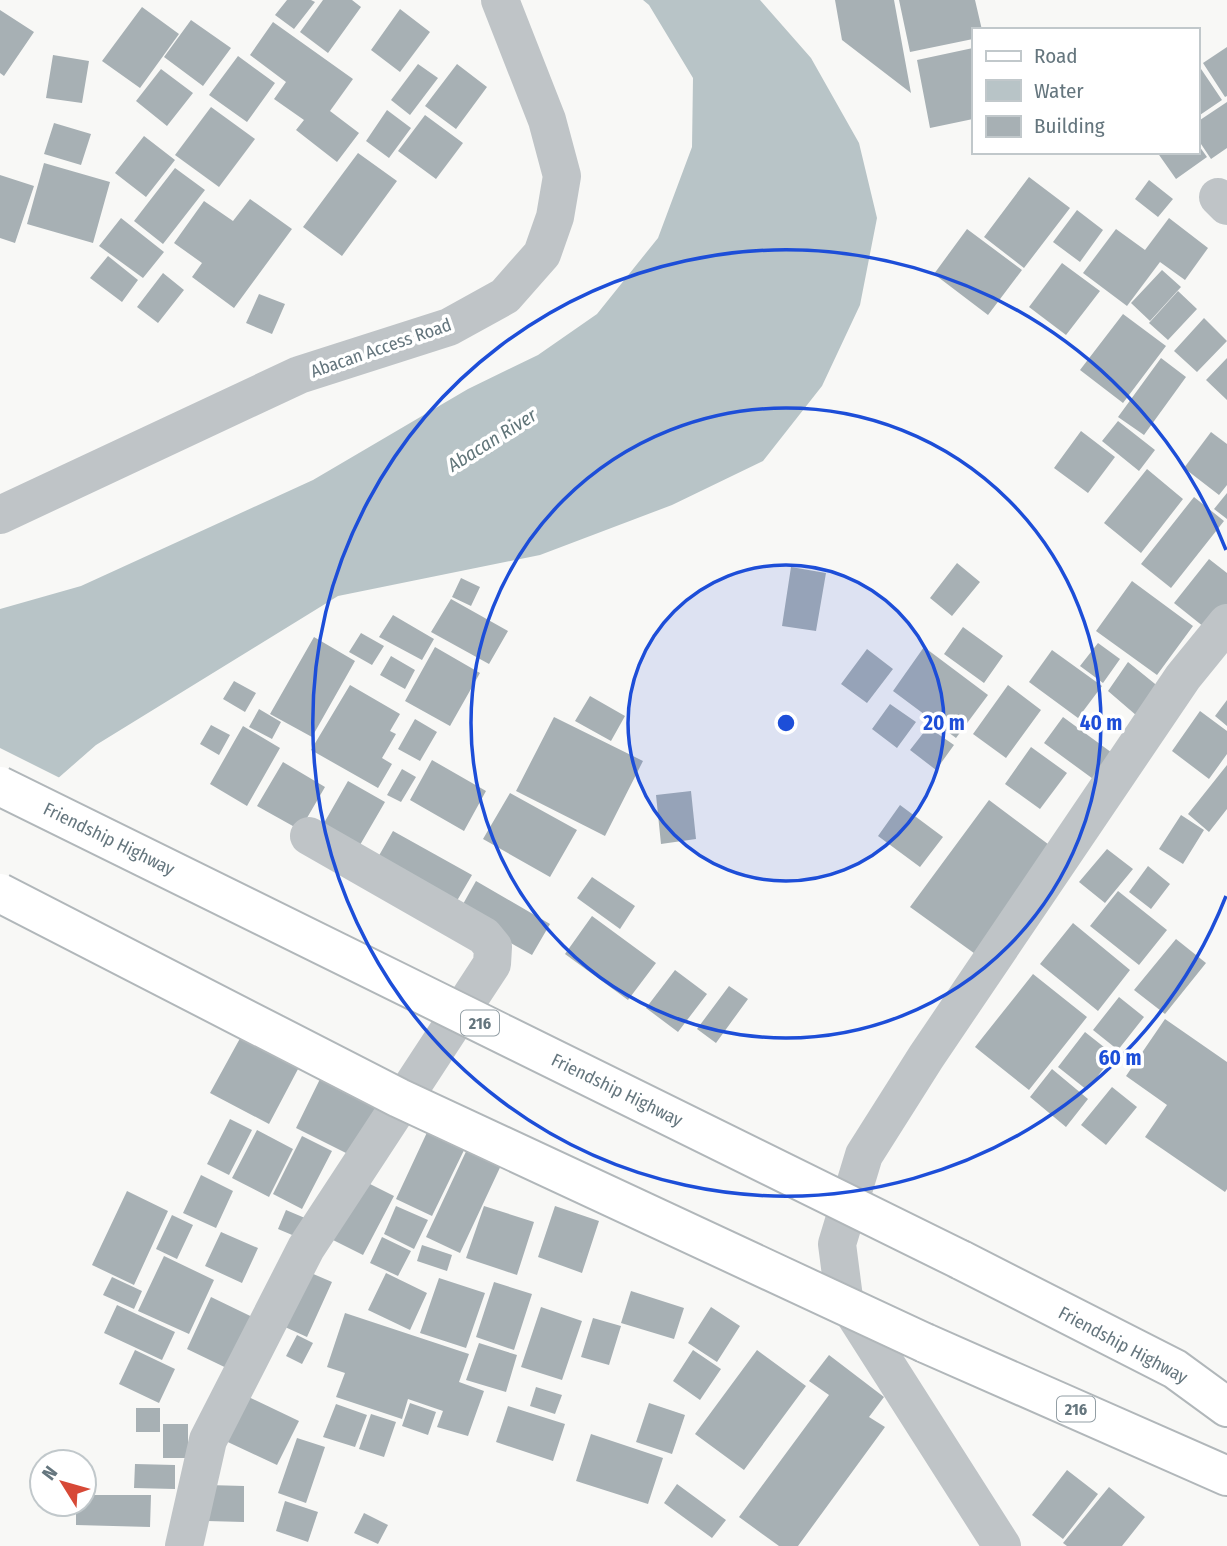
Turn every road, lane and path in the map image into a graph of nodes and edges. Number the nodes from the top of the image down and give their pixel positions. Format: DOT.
graph roads {
  1 [pos="500,0"];
  2 [pos="0,515"];
  3 [pos="1227,623"];
  4 [pos="0,786"];
  5 [pos="309,836"];
  6 [pos="0,893"];
  7 [pos="1227,1407"];
  8 [pos="1227,1476"];
  9 [pos="184,1546"];
  10 [pos="1002,1546"];
  1 -- 2 [label="street, Abacan Access Road"];
  3 -- 10 [label="street"];
  4 -- 7 [label="main road, Friendship Highway / 216, bridge"];
  5 -- 9 [label="street"];
  6 -- 8 [label="main road, 216, bridge"];
}
